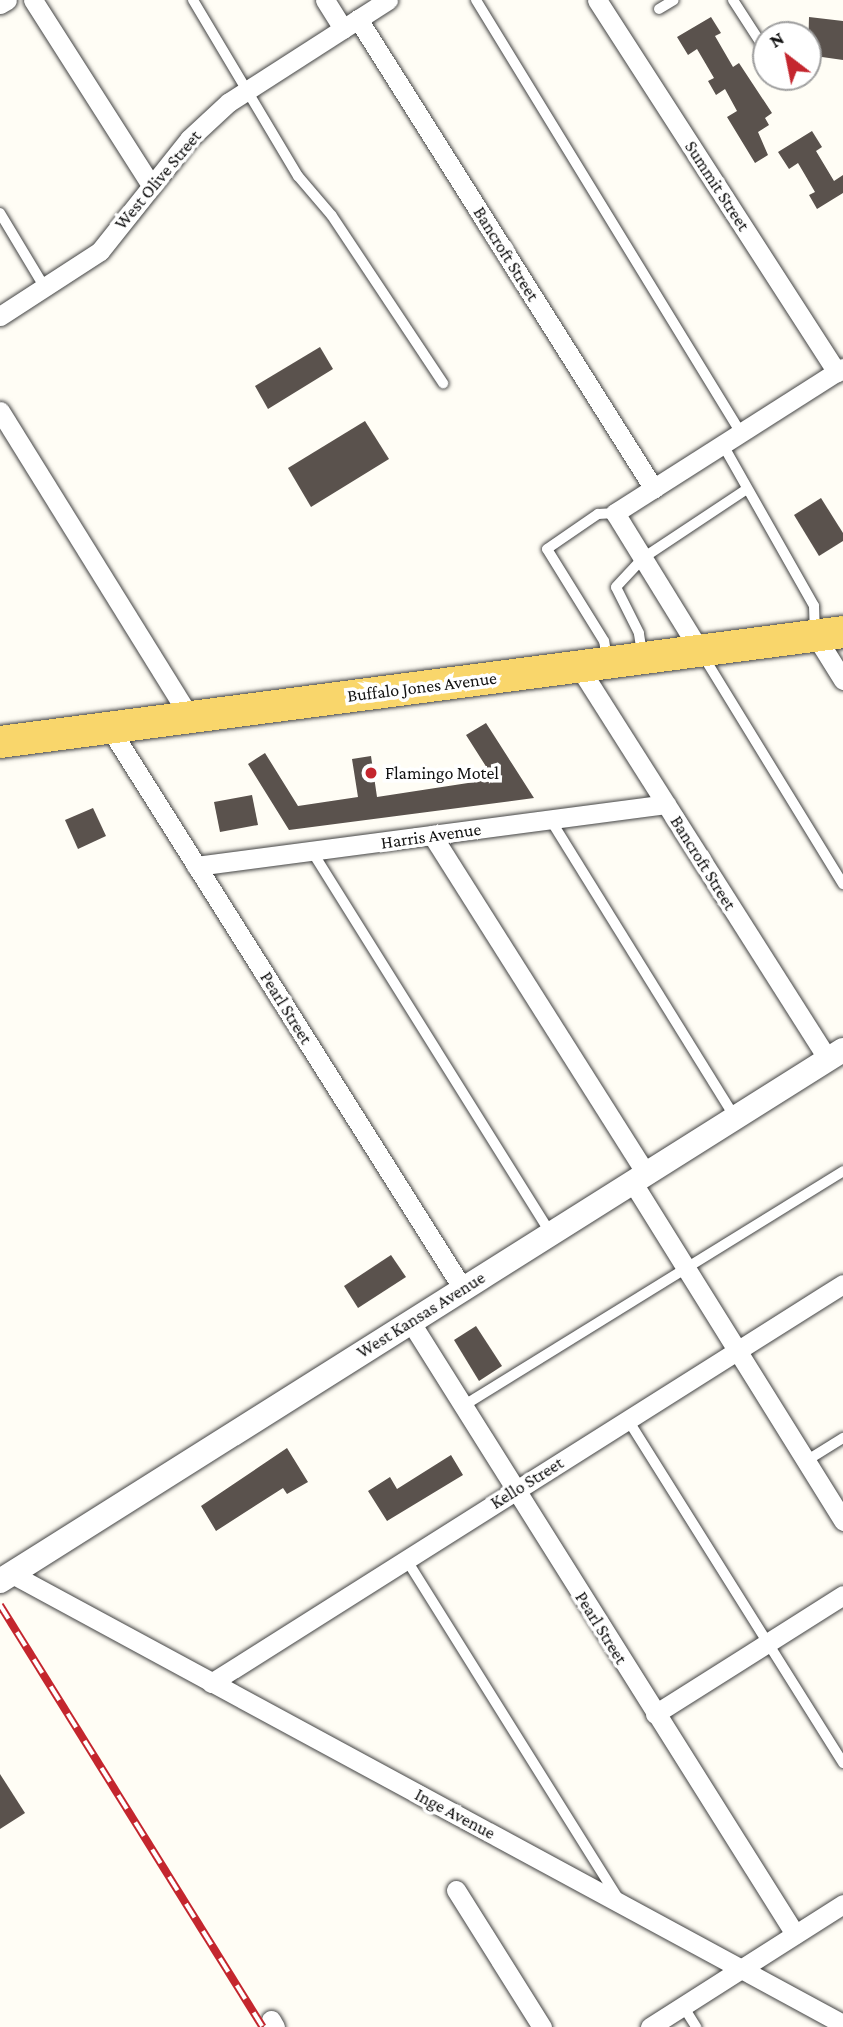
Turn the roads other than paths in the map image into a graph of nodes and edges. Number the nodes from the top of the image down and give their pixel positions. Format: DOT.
graph roads {
  1 [pos="6,0"];
  2 [pos="33,0"];
  3 [pos="193,0"];
  4 [pos="325,0"];
  5 [pos="388,0"];
  6 [pos="476,0"];
  7 [pos="597,0"];
  8 [pos="674,0"];
  9 [pos="733,0"];
  10 [pos="0,4"];
  11 [pos="659,9"];
  12 [pos="350,24"];
  13 [pos="752,29"];
  14 [pos="248,90"];
  15 [pos="151,185"];
  16 [pos="0,213"];
  17 [pos="46,288"];
  18 [pos="0,316"];
  19 [pos="841,374"];
  20 [pos="443,383"];
  21 [pos="0,411"];
  22 [pos="741,433"];
  23 [pos="723,445"];
  24 [pos="654,489"];
  25 [pos="747,489"];
  26 [pos="615,513"];
  27 [pos="643,558"];
  28 [pos="829,634"];
  29 [pos="700,651"];
  30 [pos="643,658"];
  31 [pos="593,665"];
  32 [pos="843,680"];
  33 [pos="190,717"];
  34 [pos="108,727"];
  35 [pos="0,742"];
  36 [pos="666,804"];
  37 [pos="550,819"];
  38 [pos="432,835"];
  39 [pos="313,853"];
  40 [pos="196,866"];
  41 [pos="843,884"];
  42 [pos="835,1055"];
  43 [pos="735,1118"];
  44 [pos="843,1171"];
  45 [pos="640,1178"];
  46 [pos="551,1234"];
  47 [pos="687,1268"];
  48 [pos="843,1284"];
  49 [pos="463,1289"];
  50 [pos="410,1321"];
  51 [pos="738,1351"];
  52 [pos="463,1407"];
  53 [pos="628,1420"];
  54 [pos="843,1438"];
  55 [pos="806,1461"];
  56 [pos="514,1490"];
  57 [pos="843,1521"];
  58 [pos="406,1559"];
  59 [pos="6,1578"];
  60 [pos="843,1595"];
  61 [pos="768,1643"];
  62 [pos="211,1683"];
  63 [pos="655,1714"];
  64 [pos="843,1763"];
  65 [pos="456,1891"];
  66 [pos="843,1904"];
  67 [pos="622,1905"];
  68 [pos="795,1934"];
  69 [pos="741,1969"];
  70 [pos="683,2006"];
  71 [pos="843,2024"];
  72 [pos="542,2027"];
  73 [pos="650,2027"];
  74 [pos="696,2027"];
  1 -- 10 [label="street"];
  2 -- 15 [label="street"];
  3 -- 14 [label="lane"];
  4 -- 12 [label="street, Bancroft Street"];
  5 -- 12 [label="street, West Olive Street"];
  6 -- 22 [label="lane"];
  7 -- 19 [label="street, Summit Street"];
  8 -- 11 [label="lane"];
  9 -- 13 [label="lane"];
  12 -- 14 [label="street, West Olive Street"];
  12 -- 24 [label="street, Bancroft Street"];
  14 -- 15 [label="street, West Olive Street"];
  14 -- 20 [label="lane"];
  15 -- 17 [label="street, West Olive Street"];
  16 -- 17 [label="lane"];
  17 -- 18 [label="street, West Olive Street"];
  19 -- 22 [label="street"];
  21 -- 33 [label="street"];
  22 -- 23 [label="street"];
  23 -- 24 [label="street"];
  23 -- 25 [label="lane"];
  24 -- 26 [label="street"];
  25 -- 27 [label="lane"];
  25 -- 28 [label="lane"];
  26 -- 27 [label="street"];
  26 -- 31 [label="lane"];
  27 -- 29 [label="street"];
  27 -- 30 [label="lane"];
  28 -- 29 [label="main road, Buffalo Jones Avenue"];
  28 -- 32 [label="street"];
  29 -- 30 [label="main road, Buffalo Jones Avenue"];
  29 -- 41 [label="lane"];
  30 -- 31 [label="main road, Buffalo Jones Avenue"];
  31 -- 33 [label="main road, Buffalo Jones Avenue"];
  31 -- 36 [label="street, Bancroft Street"];
  33 -- 34 [label="main road, Buffalo Jones Avenue"];
  34 -- 35 [label="main road, Buffalo Jones Avenue"];
  34 -- 40 [label="street, Pearl Street"];
  36 -- 37 [label="street, Harris Avenue"];
  36 -- 42 [label="street, Bancroft Street"];
  37 -- 38 [label="street, Harris Avenue"];
  37 -- 43 [label="lane"];
  38 -- 39 [label="street, Harris Avenue"];
  38 -- 45 [label="street"];
  39 -- 40 [label="street, Harris Avenue"];
  39 -- 46 [label="lane"];
  40 -- 49 [label="street, Pearl Street"];
  42 -- 43 [label="street, West Kansas Avenue"];
  43 -- 45 [label="street, West Kansas Avenue"];
  44 -- 47 [label="lane"];
  45 -- 46 [label="street, West Kansas Avenue"];
  45 -- 47 [label="street"];
  46 -- 49 [label="street, West Kansas Avenue"];
  47 -- 51 [label="street"];
  47 -- 52 [label="lane"];
  48 -- 51 [label="street, Kello Street"];
  49 -- 50 [label="street, West Kansas Avenue"];
  50 -- 52 [label="street, Pearl Street"];
  50 -- 59 [label="street, West Kansas Avenue"];
  51 -- 53 [label="street, Kello Street"];
  51 -- 55 [label="street"];
  52 -- 56 [label="street, Pearl Street"];
  53 -- 56 [label="street, Kello Street"];
  53 -- 61 [label="lane"];
  54 -- 55 [label="lane"];
  55 -- 57 [label="street"];
  56 -- 58 [label="street, Kello Street"];
  56 -- 63 [label="street, Pearl Street"];
  58 -- 62 [label="street, Kello Street"];
  58 -- 67 [label="lane"];
  59 -- 62 [label="street, Inge Avenue"];
  60 -- 61 [label="street"];
  61 -- 63 [label="street"];
  61 -- 64 [label="lane"];
  62 -- 67 [label="street, Inge Avenue"];
  63 -- 68 [label="street, Pearl Street"];
  65 -- 72 [label="street"];
  66 -- 68 [label="street"];
  67 -- 69 [label="street, Inge Avenue"];
  68 -- 69 [label="street"];
  69 -- 70 [label="street"];
  69 -- 71 [label="street, Inge Avenue"];
  70 -- 73 [label="street"];
  70 -- 74 [label="lane"];
}
